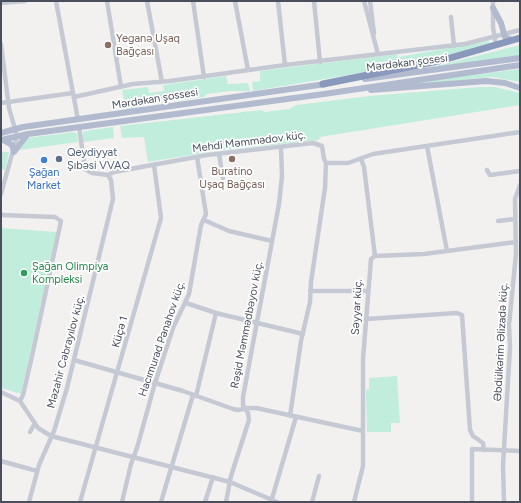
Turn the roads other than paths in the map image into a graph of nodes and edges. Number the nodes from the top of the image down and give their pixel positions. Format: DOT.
graph roads {
  1 [pos="25,1"];
  2 [pos="56,1"];
  3 [pos="107,1"];
  4 [pos="148,1"];
  5 [pos="193,1"];
  6 [pos="234,1"];
  7 [pos="278,1"];
  8 [pos="314,1"];
  9 [pos="364,1"];
  10 [pos="370,1"];
  11 [pos="493,1"];
  12 [pos="1,3"];
  13 [pos="493,8"];
  14 [pos="451,17"];
  15 [pos="520,30"];
  16 [pos="504,34"];
  17 [pos="373,36"];
  18 [pos="494,38"];
  19 [pos="518,39"];
  20 [pos="1,44"];
  21 [pos="496,45"];
  22 [pos="454,46"];
  23 [pos="378,54"];
  24 [pos="2,57"];
  25 [pos="520,58"];
  26 [pos="320,62"];
  27 [pos="285,65"];
  28 [pos="520,65"];
  29 [pos="248,70"];
  30 [pos="204,77"];
  31 [pos="162,82"];
  32 [pos="323,84"];
  33 [pos="121,86"];
  34 [pos="520,87"];
  35 [pos="296,88"];
  36 [pos="74,94"];
  37 [pos="324,94"];
  38 [pos="298,98"];
  39 [pos="8,102"];
  40 [pos="1,103"];
  41 [pos="78,120"];
  42 [pos="79,127"];
  43 [pos="16,129"];
  44 [pos="520,132"];
  45 [pos="28,134"];
  46 [pos="17,136"];
  47 [pos="2,138"];
  48 [pos="428,146"];
  49 [pos="281,147"];
  50 [pos="14,152"];
  51 [pos="219,154"];
  52 [pos="197,157"];
  53 [pos="361,159"];
  54 [pos="326,163"];
  55 [pos="154,165"];
  56 [pos="487,170"];
  57 [pos="520,171"];
  58 [pos="108,175"];
  59 [pos="223,178"];
  60 [pos="2,184"];
  61 [pos="520,184"];
  62 [pos="1,194"];
  63 [pos="1,215"];
  64 [pos="515,219"];
  65 [pos="204,220"];
  66 [pos="498,221"];
  67 [pos="272,241"];
  68 [pos="516,242"];
  69 [pos="447,251"];
  70 [pos="375,256"];
  71 [pos="310,291"];
  72 [pos="367,291"];
  73 [pos="186,303"];
  74 [pos="216,313"];
  75 [pos="366,319"];
  76 [pos="258,323"];
  77 [pos="303,334"];
  78 [pos="74,360"];
  79 [pos="117,373"];
  80 [pos="155,383"];
  81 [pos="1,392"];
  82 [pos="195,395"];
  83 [pos="20,401"];
  84 [pos="246,409"];
  85 [pos="290,416"];
  86 [pos="296,417"];
  87 [pos="35,423"];
  88 [pos="363,431"];
  89 [pos="30,432"];
  90 [pos="51,436"];
  91 [pos="97,448"];
  92 [pos="484,450"];
  93 [pos="504,451"];
  94 [pos="520,451"];
  95 [pos="134,457"];
  96 [pos="1,461"];
  97 [pos="171,467"];
  98 [pos="37,471"];
  99 [pos="319,476"];
  100 [pos="213,477"];
  101 [pos="230,482"];
  102 [pos="271,501"];
  103 [pos="29,502"];
  104 [pos="80,502"];
  105 [pos="122,502"];
  106 [pos="161,502"];
  107 [pos="205,502"];
  108 [pos="226,502"];
  109 [pos="277,502"];
  110 [pos="312,502"];
  111 [pos="354,502"];
  112 [pos="472,502"];
  113 [pos="504,502"];
  1 -- 12 [label="street"];
  2 -- 36 [label="street"];
  3 -- 33 [label="street"];
  4 -- 31 [label="street"];
  5 -- 30 [label="street"];
  6 -- 29 [label="street"];
  7 -- 27 [label="street"];
  8 -- 26 [label="street"];
  9 -- 17 [label="street"];
  10 -- 17 [label="street"];
  11 -- 13 [label="street"];
  13 -- 16 [label="main road"];
  13 -- 18 [label="street"];
  14 -- 22 [label="street"];
  15 -- 16 [label="street"];
  16 -- 18 [label="street"];
  16 -- 19 [label="main road"];
  17 -- 23 [label="street"];
  18 -- 21 [label="street"];
  18 -- 22 [label="street"];
  19 -- 21 [label="highway"];
  20 -- 24 [label="street"];
  21 -- 32 [label="highway"];
  22 -- 23 [label="street"];
  23 -- 26 [label="street"];
  24 -- 39 [label="street"];
  25 -- 32 [label="main road, Mərdəkan şosesi"];
  26 -- 27 [label="street"];
  27 -- 29 [label="street"];
  28 -- 37 [label="main road, Mərdəkan şosesi"];
  29 -- 30 [label="street"];
  30 -- 31 [label="street"];
  31 -- 33 [label="street"];
  32 -- 35 [label="main road, Mərdəkan şosesi"];
  33 -- 36 [label="street"];
  34 -- 37 [label="main road"];
  35 -- 41 [label="main road, Mərdəkan şossesi"];
  36 -- 39 [label="street"];
  36 -- 41 [label="street"];
  37 -- 38 [label="main road, Mərdəkan şosesi"];
  38 -- 42 [label="main road, Mərdəkan şossesi"];
  39 -- 40 [label="street"];
  39 -- 43 [label="street"];
  41 -- 43 [label="main road, Mərdəkan şossesi"];
  42 -- 45 [label="main road, Mərdəkan şossesi"];
  42 -- 58 [label="street"];
  43 -- 46 [label="street"];
  43 -- 47 [label="main road, Mərdəkan şossesi"];
  44 -- 48 [label="street"];
  45 -- 46 [label="main road, Mərdəkan şossesi"];
  45 -- 50 [label="main road"];
  46 -- 47 [label="main road, Mərdəkan şossesi"];
  46 -- 50 [label="street"];
  47 -- 50 [label="main road"];
  48 -- 53 [label="street"];
  48 -- 69 [label="street"];
  49 -- 51 [label="street, Mehdi Məmmədov küç."];
  49 -- 54 [label="street, Mehdi Məmmədov küç."];
  49 -- 67 [label="street, Rəşid Məmmədbəyov küç."];
  50 -- 60 [label="street"];
  51 -- 52 [label="street, Mehdi Məmmədov küç."];
  51 -- 59 [label="street"];
  52 -- 55 [label="street, Mehdi Məmmədov küç."];
  52 -- 65 [label="street, Hacımurad Pənahov küç."];
  53 -- 54 [label="street"];
  53 -- 70 [label="street"];
  54 -- 71 [label="street"];
  55 -- 58 [label="street, Mehdi Məmmədov küç."];
  55 -- 79 [label="street, Küçə 1"];
  56 -- 57 [label="street"];
  58 -- 78 [label="street, Məzahir Cəbrayılov küç."];
  60 -- 62 [label="street"];
  61 -- 64 [label="street, Əbdülkərim Əlizadə küç."];
  63 -- 83 [label="street"];
  64 -- 66 [label="street"];
  64 -- 68 [label="street, Əbdülkərim Əlizadə küç."];
  65 -- 67 [label="street"];
  65 -- 73 [label="street, Hacımurad Pənahov küç."];
  67 -- 76 [label="street, Rəşid Məmmədbəyov küç."];
  68 -- 69 [label="street"];
  68 -- 93 [label="street, Əbdülkərim Əlizadə küç."];
  69 -- 70 [label="street"];
  70 -- 72 [label="street, Səyyar küç."];
  71 -- 72 [label="street"];
  71 -- 77 [label="street"];
  72 -- 75 [label="street, Səyyar küç."];
  73 -- 74 [label="street"];
  73 -- 80 [label="street, Hacımurad Pənahov küç."];
  74 -- 76 [label="street"];
  74 -- 82 [label="street"];
  75 -- 88 [label="street, Səyyar küç."];
  75 -- 92 [label="street"];
  76 -- 77 [label="street"];
  76 -- 84 [label="street, Rəşid Məmmədbəyov küç."];
  77 -- 85 [label="street"];
  78 -- 79 [label="street"];
  78 -- 90 [label="street, Məzahir Cəbrayılov küç."];
  79 -- 80 [label="street"];
  79 -- 91 [label="street, Küçə 1"];
  80 -- 82 [label="street"];
  80 -- 95 [label="street, Hacımurad Pənahov küç."];
  81 -- 83 [label="street"];
  82 -- 84 [label="street"];
  82 -- 97 [label="street"];
  83 -- 87 [label="street"];
  84 -- 85 [label="street"];
  84 -- 101 [label="street, Rəşid Məmmədbəyov küç."];
  85 -- 86 [label="street"];
  86 -- 88 [label="street"];
  86 -- 102 [label="street"];
  87 -- 89 [label="street"];
  87 -- 90 [label="street"];
  88 -- 111 [label="street, Səyyar küç."];
  90 -- 91 [label="street"];
  90 -- 98 [label="street, Məzahir Cəbrayılov küç."];
  91 -- 95 [label="street"];
  91 -- 104 [label="street, Küçə 1"];
  92 -- 93 [label="street"];
  92 -- 112 [label="street"];
  93 -- 94 [label="street"];
  93 -- 113 [label="street, Əbdülkərim Əlizadə küç."];
  95 -- 97 [label="street"];
  95 -- 105 [label="street, Hacımurad Pənahov küç."];
  96 -- 98 [label="street"];
  97 -- 100 [label="street"];
  97 -- 106 [label="street"];
  98 -- 103 [label="street, Məzahir Cəbrayılov küç."];
  99 -- 110 [label="street"];
  100 -- 101 [label="street"];
  100 -- 107 [label="street"];
  101 -- 102 [label="street"];
  101 -- 108 [label="street, Rəşid Məmmədbəyov küç."];
  102 -- 109 [label="street"];
}
